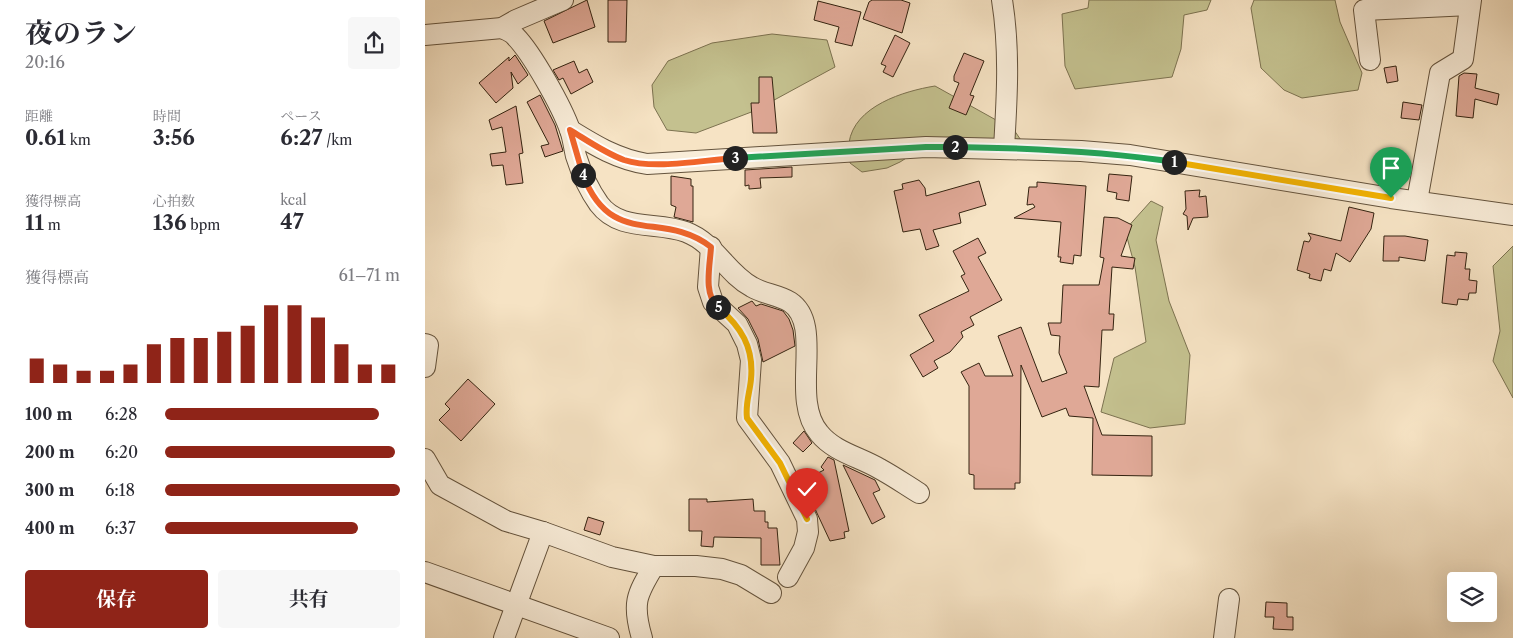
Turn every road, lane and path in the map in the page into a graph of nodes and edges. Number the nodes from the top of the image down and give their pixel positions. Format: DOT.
graph roads {
  1 [pos="563,0"];
  2 [pos="1002,0"];
  3 [pos="1470,2"];
  4 [pos="1408,5"];
  5 [pos="502,28"];
  6 [pos="425,35"];
  7 [pos="1371,60"];
  8 [pos="570,130"];
  9 [pos="1004,148"];
  10 [pos="1417,201"];
  11 [pos="1513,214"];
  12 [pos="711,247"];
  13 [pos="425,344"];
  14 [pos="425,367"];
  15 [pos="425,459"];
  16 [pos="919,493"];
  17 [pos="543,532"];
  18 [pos="655,566"];
  19 [pos="425,572"];
  20 [pos="788,578"];
  21 [pos="771,593"];
  22 [pos="1229,599"];
  23 [pos="517,605"];
  24 [pos="504,638"];
  25 [pos="609,638"];
  26 [pos="642,638"];
  27 [pos="1224,638"];
  1 -- 5 [label="street"];
  2 -- 9 [label="street"];
  3 -- 4 [label="street"];
  3 -- 10 [label="street"];
  4 -- 7 [label="street"];
  5 -- 6 [label="street"];
  5 -- 8 [label="street"];
  8 -- 9 [label="street"];
  8 -- 12 [label="street"];
  9 -- 10 [label="street"];
  10 -- 11 [label="street"];
  12 -- 16 [label="street"];
  12 -- 20 [label="street"];
  13 -- 14 [label="street"];
  15 -- 17 [label="street"];
  17 -- 18 [label="street"];
  17 -- 23 [label="street"];
  18 -- 21 [label="street"];
  18 -- 26 [label="street"];
  19 -- 23 [label="street"];
  22 -- 27 [label="street"];
  23 -- 24 [label="street"];
  23 -- 25 [label="street"];
}
